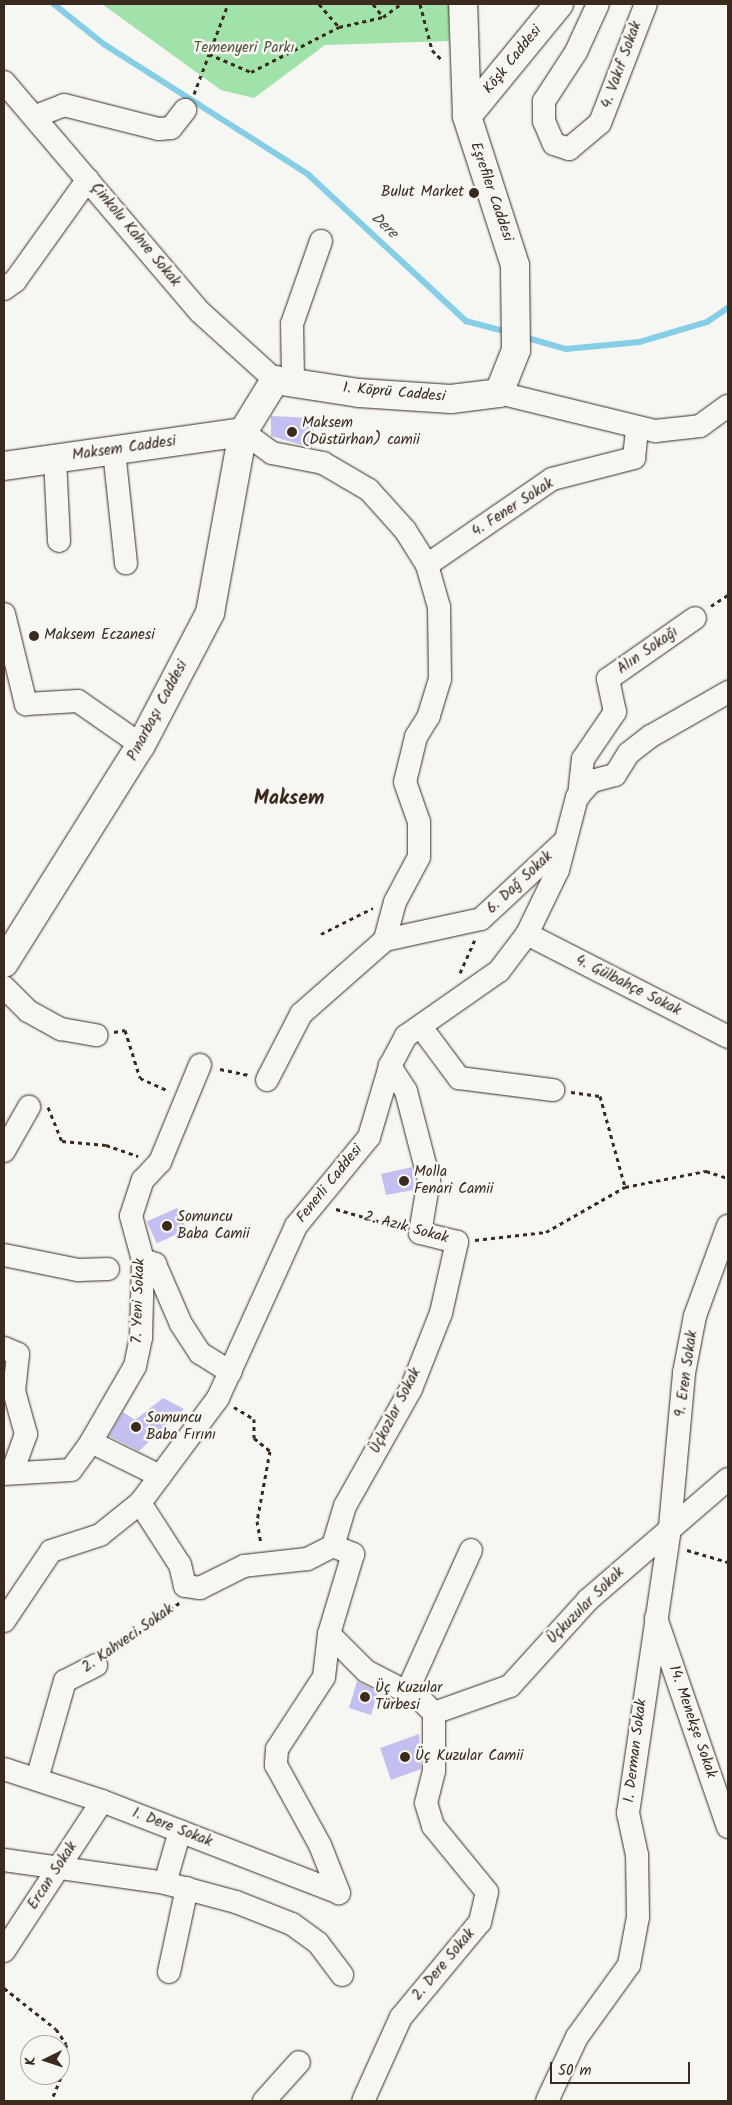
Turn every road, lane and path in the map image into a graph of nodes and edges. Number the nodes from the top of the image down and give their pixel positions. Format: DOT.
graph roads {
  1 [pos="228,4"];
  2 [pos="319,4"];
  3 [pos="373,4"];
  4 [pos="401,4"];
  5 [pos="420,4"];
  6 [pos="462,4"];
  7 [pos="559,4"];
  8 [pos="598,4"];
  9 [pos="646,4"];
  10 [pos="382,17"];
  11 [pos="339,27"];
  12 [pos="209,54"];
  13 [pos="4,82"];
  14 [pos="201,82"];
  15 [pos="465,86"];
  16 [pos="185,110"];
  17 [pos="36,116"];
  18 [pos="467,116"];
  19 [pos="88,179"];
  20 [pos="320,241"];
  21 [pos="4,290"];
  22 [pos="284,380"];
  23 [pos="499,392"];
  24 [pos="728,406"];
  25 [pos="637,428"];
  26 [pos="244,432"];
  27 [pos="114,451"];
  28 [pos="55,459"];
  29 [pos="4,466"];
  30 [pos="59,541"];
  31 [pos="126,563"];
  32 [pos="427,565"];
  33 [pos="4,614"];
  34 [pos="695,618"];
  35 [pos="728,692"];
  36 [pos="141,745"];
  37 [pos="578,796"];
  38 [pos="565,841"];
  39 [pos="558,870"];
  40 [pos="395,902"];
  41 [pos="481,919"];
  42 [pos="321,934"];
  43 [pos="527,934"];
  44 [pos="385,940"];
  45 [pos="5,959"];
  46 [pos="4,987"];
  47 [pos="455,1004"];
  48 [pos="421,1027"];
  49 [pos="96,1035"];
  50 [pos="728,1037"];
  51 [pos="200,1065"];
  52 [pos="390,1066"];
  53 [pos="267,1080"];
  54 [pos="553,1090"];
  55 [pos="29,1107"];
  56 [pos="4,1152"];
  57 [pos="728,1178"];
  58 [pos="143,1180"];
  59 [pos="625,1187"];
  60 [pos="314,1202"];
  61 [pos="728,1226"];
  62 [pos="420,1233"];
  63 [pos="457,1242"];
  64 [pos="4,1255"];
  65 [pos="143,1260"];
  66 [pos="108,1269"];
  67 [pos="4,1348"];
  68 [pos="231,1372"];
  69 [pos="218,1398"];
  70 [pos="91,1442"];
  71 [pos="8,1472"];
  72 [pos="160,1476"];
  73 [pos="728,1479"];
  74 [pos="140,1503"];
  75 [pos="668,1536"];
  76 [pos="333,1546"];
  77 [pos="471,1550"];
  78 [pos="728,1562"];
  79 [pos="264,1564"];
  80 [pos="200,1588"];
  81 [pos="655,1618"];
  82 [pos="4,1622"];
  83 [pos="329,1634"];
  84 [pos="96,1666"];
  85 [pos="399,1691"];
  86 [pos="434,1713"];
  87 [pos="4,1769"];
  88 [pos="37,1779"];
  89 [pos="102,1801"];
  90 [pos="728,1827"];
  91 [pos="180,1831"];
  92 [pos="4,1860"];
  93 [pos="58,1868"];
  94 [pos="165,1883"];
  95 [pos="187,1888"];
  96 [pos="4,1951"];
  97 [pos="169,1972"];
  98 [pos="342,1974"];
  99 [pos="4,1988"];
  100 [pos="299,2062"];
  101 [pos="51,2101"];
  102 [pos="264,2101"];
  103 [pos="363,2101"];
  104 [pos="547,2101"];
  1 -- 12 [label="path"];
  2 -- 11 [label="path"];
  3 -- 10 [label="path"];
  4 -- 10 [label="path"];
  5 -- 15 [label="path"];
  6 -- 15 [label="main road, Eşrefiler Caddesi"];
  7 -- 18 [label="main road, Köşk Caddesi"];
  8 -- 9 [label="street, 4. Vakıf Sokak"];
  10 -- 11 [label="path"];
  11 -- 12 [label="path"];
  12 -- 14 [label="path"];
  13 -- 17 [label="street, Çinkolu Kahve Sokak"];
  15 -- 18 [label="main road, Eşrefiler Caddesi"];
  16 -- 17 [label="street"];
  17 -- 19 [label="street, Çinkolu Kahve Sokak"];
  18 -- 23 [label="main road, Eşrefiler Caddesi"];
  19 -- 21 [label="street"];
  19 -- 22 [label="street, Çinkolu Kahve Sokak"];
  20 -- 22 [label="street"];
  22 -- 23 [label="main road, 1. Köprü Caddesi"];
  22 -- 26 [label="main road"];
  23 -- 25 [label="street"];
  24 -- 25 [label="street"];
  25 -- 32 [label="street, 4. Fener Sokak"];
  26 -- 27 [label="main road, Maksem Caddesi"];
  26 -- 32 [label="street"];
  26 -- 36 [label="main road, Pınarbaşı Caddesi"];
  27 -- 28 [label="main road, Maksem Caddesi"];
  27 -- 31 [label="street"];
  28 -- 29 [label="main road, Maksem Caddesi"];
  28 -- 30 [label="street"];
  32 -- 40 [label="street"];
  33 -- 36 [label="street"];
  34 -- 37 [label="street, Alın Sokağı"];
  35 -- 37 [label="street"];
  36 -- 45 [label="main road, Pınarbaşı Caddesi"];
  37 -- 38 [label="street, 6. Dağ Sokak"];
  38 -- 39 [label="street, 6. Dağ Sokak"];
  38 -- 41 [label="street, 6. Dağ Sokak"];
  39 -- 43 [label="street, Fenerli Caddesi"];
  40 -- 42 [label="path"];
  40 -- 44 [label="street"];
  41 -- 44 [label="street, 6. Dağ Sokak"];
  41 -- 47 [label="path"];
  43 -- 47 [label="street, Fenerli Caddesi"];
  43 -- 50 [label="street, 4. Gülbahçe Sokak"];
  44 -- 53 [label="street"];
  46 -- 49 [label="street"];
  47 -- 48 [label="street, Fenerli Caddesi"];
  48 -- 52 [label="street, Fenerli Caddesi"];
  48 -- 54 [label="street"];
  49 -- 51 [label="path"];
  51 -- 53 [label="path"];
  51 -- 58 [label="street, 7. Yeni Sokak"];
  52 -- 60 [label="street, Fenerli Caddesi"];
  52 -- 62 [label="street"];
  54 -- 59 [label="path"];
  55 -- 56 [label="street"];
  55 -- 58 [label="path"];
  57 -- 59 [label="path, 2. Azık Sokak"];
  58 -- 65 [label="street, 7. Yeni Sokak"];
  59 -- 63 [label="path, 2. Azık Sokak"];
  60 -- 62 [label="path, 2. Azık Sokak"];
  60 -- 68 [label="street, Fenerli Caddesi"];
  61 -- 75 [label="street, 9. Eren Sokak"];
  62 -- 63 [label="street, 2. Azık Sokak"];
  63 -- 76 [label="street, Üçkozlar Sokak"];
  64 -- 66 [label="street"];
  65 -- 68 [label="street"];
  65 -- 70 [label="street, 7. Yeni Sokak"];
  67 -- 71 [label="street"];
  68 -- 69 [label="street, Fenerli Caddesi"];
  69 -- 72 [label="street, Fenerli Caddesi"];
  69 -- 79 [label="path"];
  70 -- 71 [label="street, 7. Yeni Sokak"];
  70 -- 72 [label="street"];
  72 -- 74 [label="street, Fenerli Caddesi"];
  73 -- 75 [label="street, Üçkuzular Sokak"];
  74 -- 80 [label="street"];
  74 -- 82 [label="street, Fenerli Caddesi"];
  75 -- 78 [label="path"];
  75 -- 81 [label="street, 1. Derman Sokak"];
  75 -- 86 [label="street, Üçkuzular Sokak"];
  76 -- 79 [label="street"];
  76 -- 83 [label="street"];
  77 -- 85 [label="street"];
  79 -- 80 [label="street"];
  80 -- 84 [label="path, 2. Kahveci Sokak"];
  81 -- 90 [label="street, 14. Menekşe Sokak"];
  81 -- 104 [label="street, 1. Derman Sokak"];
  83 -- 85 [label="street"];
  83 -- 91 [label="street, 1. Dere Sokak"];
  84 -- 88 [label="street, 2. Kahveci Sokak"];
  85 -- 86 [label="street"];
  86 -- 103 [label="street, 2. Dere Sokak"];
  87 -- 88 [label="street, 1. Dere Sokak"];
  88 -- 89 [label="street, 1. Dere Sokak"];
  89 -- 91 [label="street, 1. Dere Sokak"];
  89 -- 93 [label="street, Ercan Sokak"];
  91 -- 94 [label="street"];
  92 -- 93 [label="street"];
  93 -- 94 [label="street"];
  93 -- 96 [label="street, Ercan Sokak"];
  94 -- 95 [label="street"];
  95 -- 97 [label="street"];
  95 -- 98 [label="street"];
  99 -- 101 [label="path"];
  100 -- 102 [label="street"];
}
